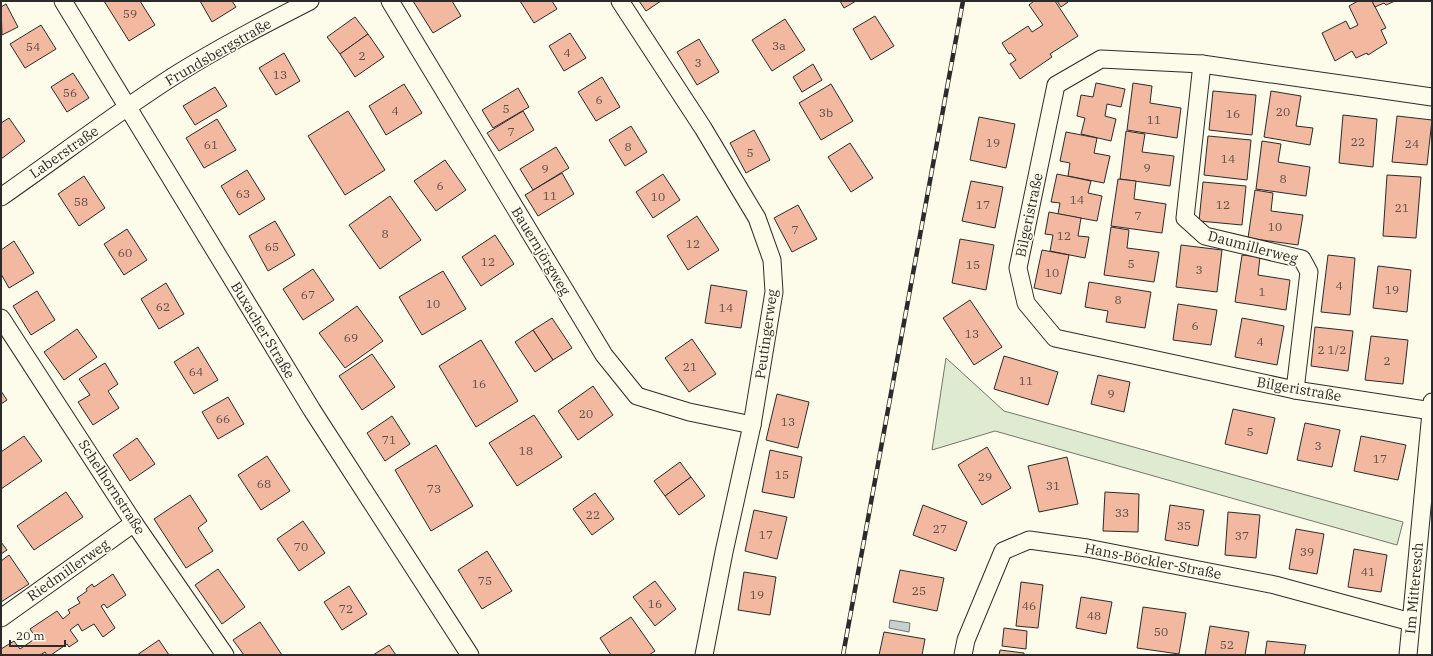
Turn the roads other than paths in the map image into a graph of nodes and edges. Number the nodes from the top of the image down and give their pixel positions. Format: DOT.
graph roads {
  1 [pos="63,1"];
  2 [pos="310,1"];
  3 [pos="390,1"];
  4 [pos="620,1"];
  5 [pos="1202,64"];
  6 [pos="1432,97"];
  7 [pos="127,107"];
  8 [pos="1,197"];
  9 [pos="1,318"];
  10 [pos="1295,390"];
  11 [pos="1432,408"];
  12 [pos="752,425"];
  13 [pos="134,523"];
  14 [pos="1,618"];
  15 [pos="1411,622"];
  16 [pos="225,655"];
  17 [pos="470,655"];
  18 [pos="704,655"];
  19 [pos="963,655"];
  20 [pos="1408,655"];
  1 -- 7 [label="street, Buxacher Straße"];
  2 -- 7 [label="street, Frundsbergstraße"];
  3 -- 12 [label="street, Bauernjörgweg"];
  4 -- 12 [label="street, Peutingerweg"];
  5 -- 6 [label="street, Bilgeristraße"];
  5 -- 10 [label="street, Daumillerweg"];
  5 -- 10 [label="street, Bilgeristraße"];
  7 -- 8 [label="street, Laberstraße"];
  7 -- 17 [label="street, Buxacher Straße"];
  9 -- 13 [label="street, Schelhornstraße"];
  10 -- 11 [label="street, Bilgeristraße"];
  11 -- 15 [label="street, Im Mitteresch"];
  12 -- 18 [label="street, Peutingerweg"];
  13 -- 14 [label="street, Riedmillerweg"];
  13 -- 16 [label="street, Schelhornstraße"];
  15 -- 19 [label="street, Hans-Böckler-Straße"];
  15 -- 20 [label="street, Im Mitteresch"];
}
